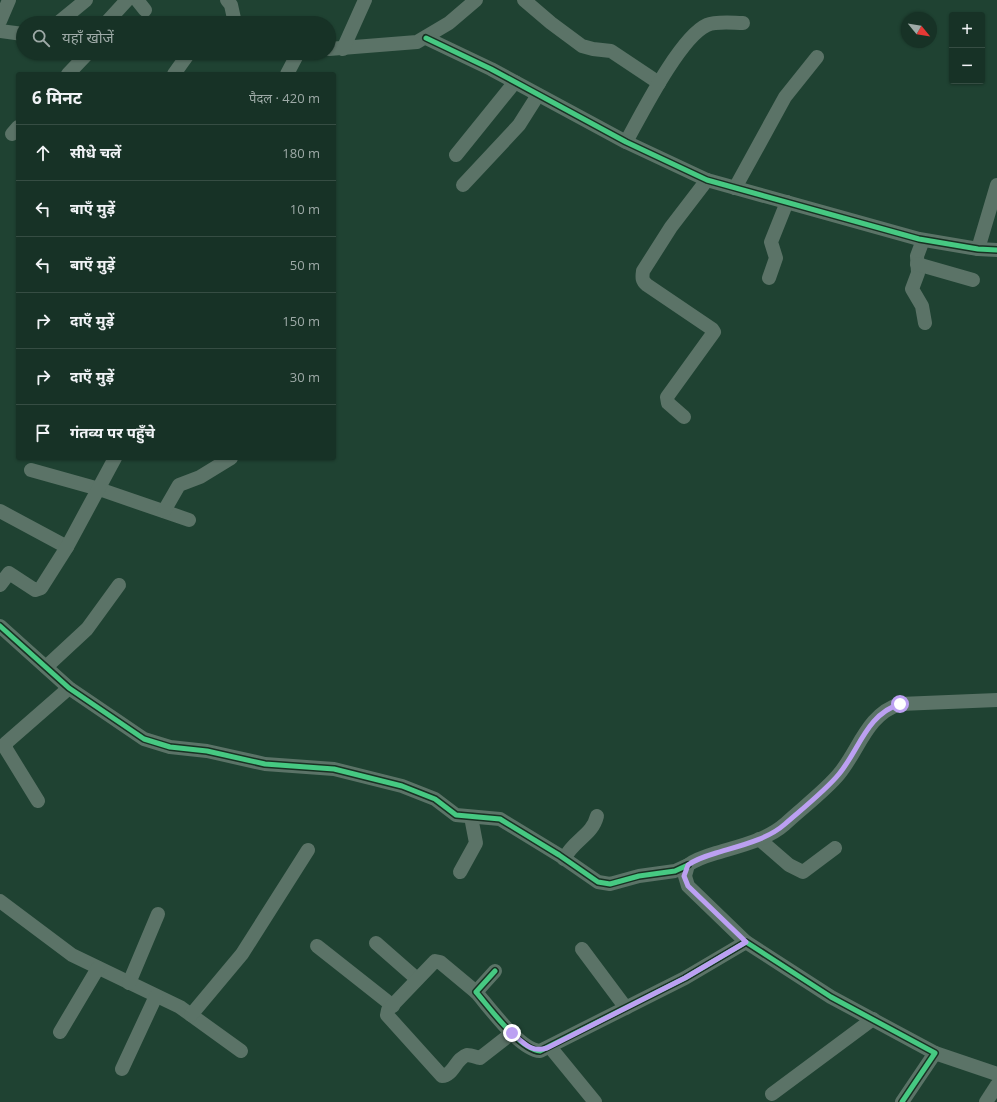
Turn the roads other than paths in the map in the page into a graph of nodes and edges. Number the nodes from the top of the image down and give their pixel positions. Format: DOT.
graph roads {
  1 [pos="9,0"];
  2 [pos="86,0"];
  3 [pos="127,0"];
  4 [pos="227,0"];
  5 [pos="365,0"];
  6 [pos="476,0"];
  7 [pos="524,0"];
  8 [pos="67,16"];
  9 [pos="112,16"];
  10 [pos="233,16"];
  11 [pos="0,21"];
  12 [pos="743,23"];
  13 [pos="0,31"];
  14 [pos="16,33"];
  15 [pos="426,38"];
  16 [pos="336,49"];
  17 [pos="817,58"];
  18 [pos="81,60"];
  19 [pos="184,60"];
  20 [pos="294,60"];
  21 [pos="70,72"];
  22 [pos="175,72"];
  23 [pos="288,72"];
  24 [pos="515,82"];
  25 [pos="659,83"];
  26 [pos="538,95"];
  27 [pos="626,142"];
  28 [pos="456,155"];
  29 [pos="707,180"];
  30 [pos="463,185"];
  31 [pos="997,185"];
  32 [pos="735,188"];
  33 [pos="787,202"];
  34 [pos="923,240"];
  35 [pos="978,249"];
  36 [pos="997,250"];
  37 [pos="917,264"];
  38 [pos="769,278"];
  39 [pos="973,280"];
  40 [pos="925,323"];
  41 [pos="684,417"];
  42 [pos="114,460"];
  43 [pos="228,460"];
  44 [pos="31,470"];
  45 [pos="99,489"];
  46 [pos="0,511"];
  47 [pos="164,511"];
  48 [pos="189,520"];
  49 [pos="67,546"];
  50 [pos="5,569"];
  51 [pos="0,585"];
  52 [pos="119,585"];
  53 [pos="0,626"];
  54 [pos="46,667"];
  55 [pos="69,688"];
  56 [pos="997,700"];
  57 [pos="38,801"];
  58 [pos="598,816"];
  59 [pos="471,817"];
  60 [pos="759,839"];
  61 [pos="836,848"];
  62 [pos="308,850"];
  63 [pos="564,858"];
  64 [pos="688,865"];
  65 [pos="460,872"];
  66 [pos="0,901"];
  67 [pos="158,914"];
  68 [pos="746,942"];
  69 [pos="376,943"];
  70 [pos="317,946"];
  71 [pos="582,949"];
  72 [pos="98,968"];
  73 [pos="495,971"];
  74 [pos="417,979"];
  75 [pos="129,983"];
  76 [pos="476,992"];
  77 [pos="156,996"];
  78 [pos="393,1006"];
  79 [pos="626,1008"];
  80 [pos="191,1015"];
  81 [pos="873,1019"];
  82 [pos="60,1032"];
  83 [pos="512,1033"];
  84 [pos="550,1047"];
  85 [pos="241,1051"];
  86 [pos="935,1053"];
  87 [pos="122,1069"];
  88 [pos="997,1074"];
  89 [pos="997,1085"];
  90 [pos="772,1094"];
  91 [pos="595,1102"];
  92 [pos="902,1102"];
  93 [pos="986,1102"];
  1 -- 11 [label="street"];
  2 -- 8 [label="street"];
  3 -- 9 [label="street"];
  4 -- 10 [label="street"];
  5 -- 16 [label="street"];
  6 -- 15 [label="street"];
  7 -- 25 [label="street"];
  12 -- 25 [label="street"];
  13 -- 14 [label="street"];
  15 -- 16 [label="street"];
  15 -- 24 [label="street"];
  17 -- 32 [label="street"];
  18 -- 21 [label="street"];
  19 -- 22 [label="street"];
  20 -- 23 [label="street"];
  24 -- 26 [label="street"];
  24 -- 28 [label="street"];
  25 -- 27 [label="street"];
  26 -- 27 [label="street"];
  26 -- 30 [label="street"];
  27 -- 29 [label="street"];
  29 -- 32 [label="street"];
  29 -- 41 [label="street"];
  31 -- 35 [label="street"];
  32 -- 33 [label="street"];
  33 -- 34 [label="street"];
  33 -- 38 [label="street"];
  34 -- 35 [label="street"];
  34 -- 37 [label="street"];
  35 -- 36 [label="street"];
  37 -- 39 [label="street"];
  37 -- 40 [label="street"];
  42 -- 45 [label="street"];
  43 -- 47 [label="street"];
  44 -- 45 [label="street"];
  45 -- 47 [label="street"];
  45 -- 49 [label="street"];
  46 -- 49 [label="street"];
  47 -- 48 [label="street"];
  49 -- 50 [label="street"];
  50 -- 51 [label="street"];
  52 -- 54 [label="street"];
  53 -- 54 [label="street"];
  54 -- 55 [label="street"];
  55 -- 57 [label="street"];
  55 -- 59 [label="street"];
  56 -- 60 [label="street"];
  58 -- 63 [label="street"];
  59 -- 63 [label="street"];
  59 -- 65 [label="street"];
  60 -- 61 [label="street"];
  60 -- 64 [label="street"];
  62 -- 80 [label="street"];
  63 -- 64 [label="street"];
  64 -- 68 [label="street"];
  66 -- 72 [label="street"];
  67 -- 75 [label="street"];
  68 -- 79 [label="street"];
  68 -- 81 [label="street"];
  69 -- 74 [label="street"];
  70 -- 78 [label="street"];
  71 -- 79 [label="street"];
  72 -- 75 [label="street"];
  72 -- 82 [label="street"];
  73 -- 76 [label="street"];
  74 -- 76 [label="street"];
  74 -- 78 [label="street"];
  75 -- 77 [label="street"];
  76 -- 83 [label="street"];
  77 -- 80 [label="street"];
  77 -- 87 [label="street"];
  78 -- 83 [label="street"];
  79 -- 84 [label="street"];
  80 -- 85 [label="street"];
  81 -- 86 [label="street"];
  81 -- 90 [label="street"];
  83 -- 84 [label="street"];
  84 -- 91 [label="street"];
  86 -- 88 [label="street"];
  86 -- 92 [label="street"];
  89 -- 93 [label="street"];
}
